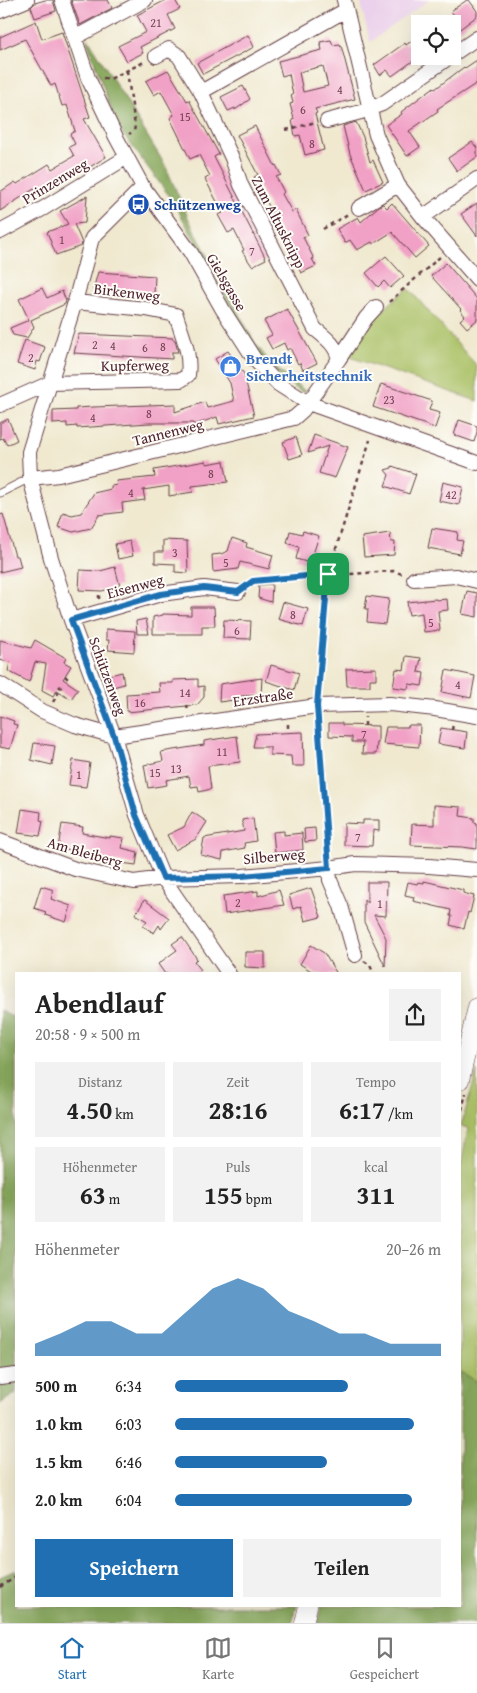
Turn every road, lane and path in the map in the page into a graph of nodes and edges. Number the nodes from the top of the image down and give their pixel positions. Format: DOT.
graph roads {
  1 [pos="27,0"];
  2 [pos="62,0"];
  3 [pos="145,0"];
  4 [pos="345,5"];
  5 [pos="0,11"];
  6 [pos="76,37"];
  7 [pos="477,38"];
  8 [pos="461,50"];
  9 [pos="156,56"];
  10 [pos="439,65"];
  11 [pos="127,71"];
  12 [pos="110,79"];
  13 [pos="201,92"];
  14 [pos="370,108"];
  15 [pos="327,121"];
  16 [pos="286,130"];
  17 [pos="124,136"];
  18 [pos="127,157"];
  19 [pos="477,179"];
  20 [pos="398,185"];
  21 [pos="143,187"];
  22 [pos="359,208"];
  23 [pos="423,217"];
  24 [pos="323,228"];
  25 [pos="0,232"];
  26 [pos="450,248"];
  27 [pos="477,279"];
  28 [pos="75,302"];
  29 [pos="376,307"];
  30 [pos="176,315"];
  31 [pos="339,359"];
  32 [pos="50,383"];
  33 [pos="308,403"];
  34 [pos="0,405"];
  35 [pos="374,427"];
  36 [pos="477,463"];
  37 [pos="30,478"];
  38 [pos="0,493"];
  39 [pos="328,574"];
  40 [pos="414,579"];
  41 [pos="477,581"];
  42 [pos="238,592"];
  43 [pos="71,620"];
  44 [pos="0,684"];
  45 [pos="59,686"];
  46 [pos="283,686"];
  47 [pos="285,693"];
  48 [pos="187,706"];
  49 [pos="317,706"];
  50 [pos="50,708"];
  51 [pos="192,711"];
  52 [pos="477,716"];
  53 [pos="288,721"];
  54 [pos="288,733"];
  55 [pos="114,736"];
  56 [pos="0,841"];
  57 [pos="329,868"];
  58 [pos="477,870"];
  59 [pos="163,878"];
  60 [pos="355,955"];
  61 [pos="228,972"];
  62 [pos="477,1008"];
  63 [pos="461,1076"];
  64 [pos="15,1375"];
  65 [pos="0,1377"];
  66 [pos="15,1578"];
  67 [pos="0,1586"];
  68 [pos="308,1607"];
  69 [pos="304,1623"];
  1 -- 5 [label="street"];
  2 -- 6 [label="street, Gielsgasse"];
  3 -- 6 [label="street"];
  4 -- 13 [label="street"];
  4 -- 14 [label="street"];
  6 -- 18 [label="street, Gielsgasse"];
  7 -- 8 [label="street"];
  9 -- 11 [label="path"];
  9 -- 13 [label="street, Zum Altusknipp"];
  10 -- 14 [label="street"];
  11 -- 12 [label="path"];
  11 -- 17 [label="path"];
  13 -- 31 [label="street, Zum Altusknipp"];
  14 -- 15 [label="street"];
  14 -- 20 [label="street"];
  15 -- 16 [label="path"];
  18 -- 21 [label="street, Gielsgasse"];
  18 -- 25 [label="street, Prinzenweg"];
  19 -- 23 [label="street"];
  20 -- 22 [label="street"];
  20 -- 23 [label="street"];
  21 -- 28 [label="street, Schützenweg"];
  21 -- 33 [label="street, Gielsgasse"];
  22 -- 24 [label="path"];
  23 -- 26 [label="street"];
  26 -- 27 [label="street"];
  26 -- 29 [label="path"];
  28 -- 30 [label="street, Birkenweg"];
  28 -- 32 [label="street, Schützenweg"];
  29 -- 31 [label="street"];
  30 -- 32 [label="street, Kupferweg"];
  31 -- 33 [label="street"];
  32 -- 34 [label="street"];
  32 -- 37 [label="street, Schützenweg"];
  33 -- 35 [label="street, Gielsgasse"];
  33 -- 37 [label="street, Tannenweg"];
  35 -- 36 [label="street, Gielsgasse"];
  35 -- 39 [label="path"];
  37 -- 38 [label="lane"];
  37 -- 43 [label="street, Schützenweg"];
  39 -- 40 [label="path"];
  39 -- 42 [label="path"];
  39 -- 49 [label="path"];
  40 -- 41 [label="street"];
  42 -- 43 [label="street, Eisenweg"];
  43 -- 55 [label="street, Schützenweg"];
  44 -- 55 [label="street"];
  45 -- 50 [label="path"];
  46 -- 47 [label="path"];
  48 -- 51 [label="path"];
  49 -- 52 [label="street, Erzstraße"];
  49 -- 55 [label="street, Erzstraße"];
  49 -- 57 [label="path"];
  53 -- 54 [label="path"];
  55 -- 59 [label="street, Schützenweg"];
  56 -- 59 [label="street, Am Bleiberg"];
  57 -- 58 [label="street, Silberweg"];
  57 -- 59 [label="street, Silberweg"];
  57 -- 60 [label="street"];
  59 -- 61 [label="street, Schützenweg"];
  62 -- 63 [label="street"];
  64 -- 65 [label="street"];
  66 -- 67 [label="path"];
  68 -- 69 [label="street"];
}
